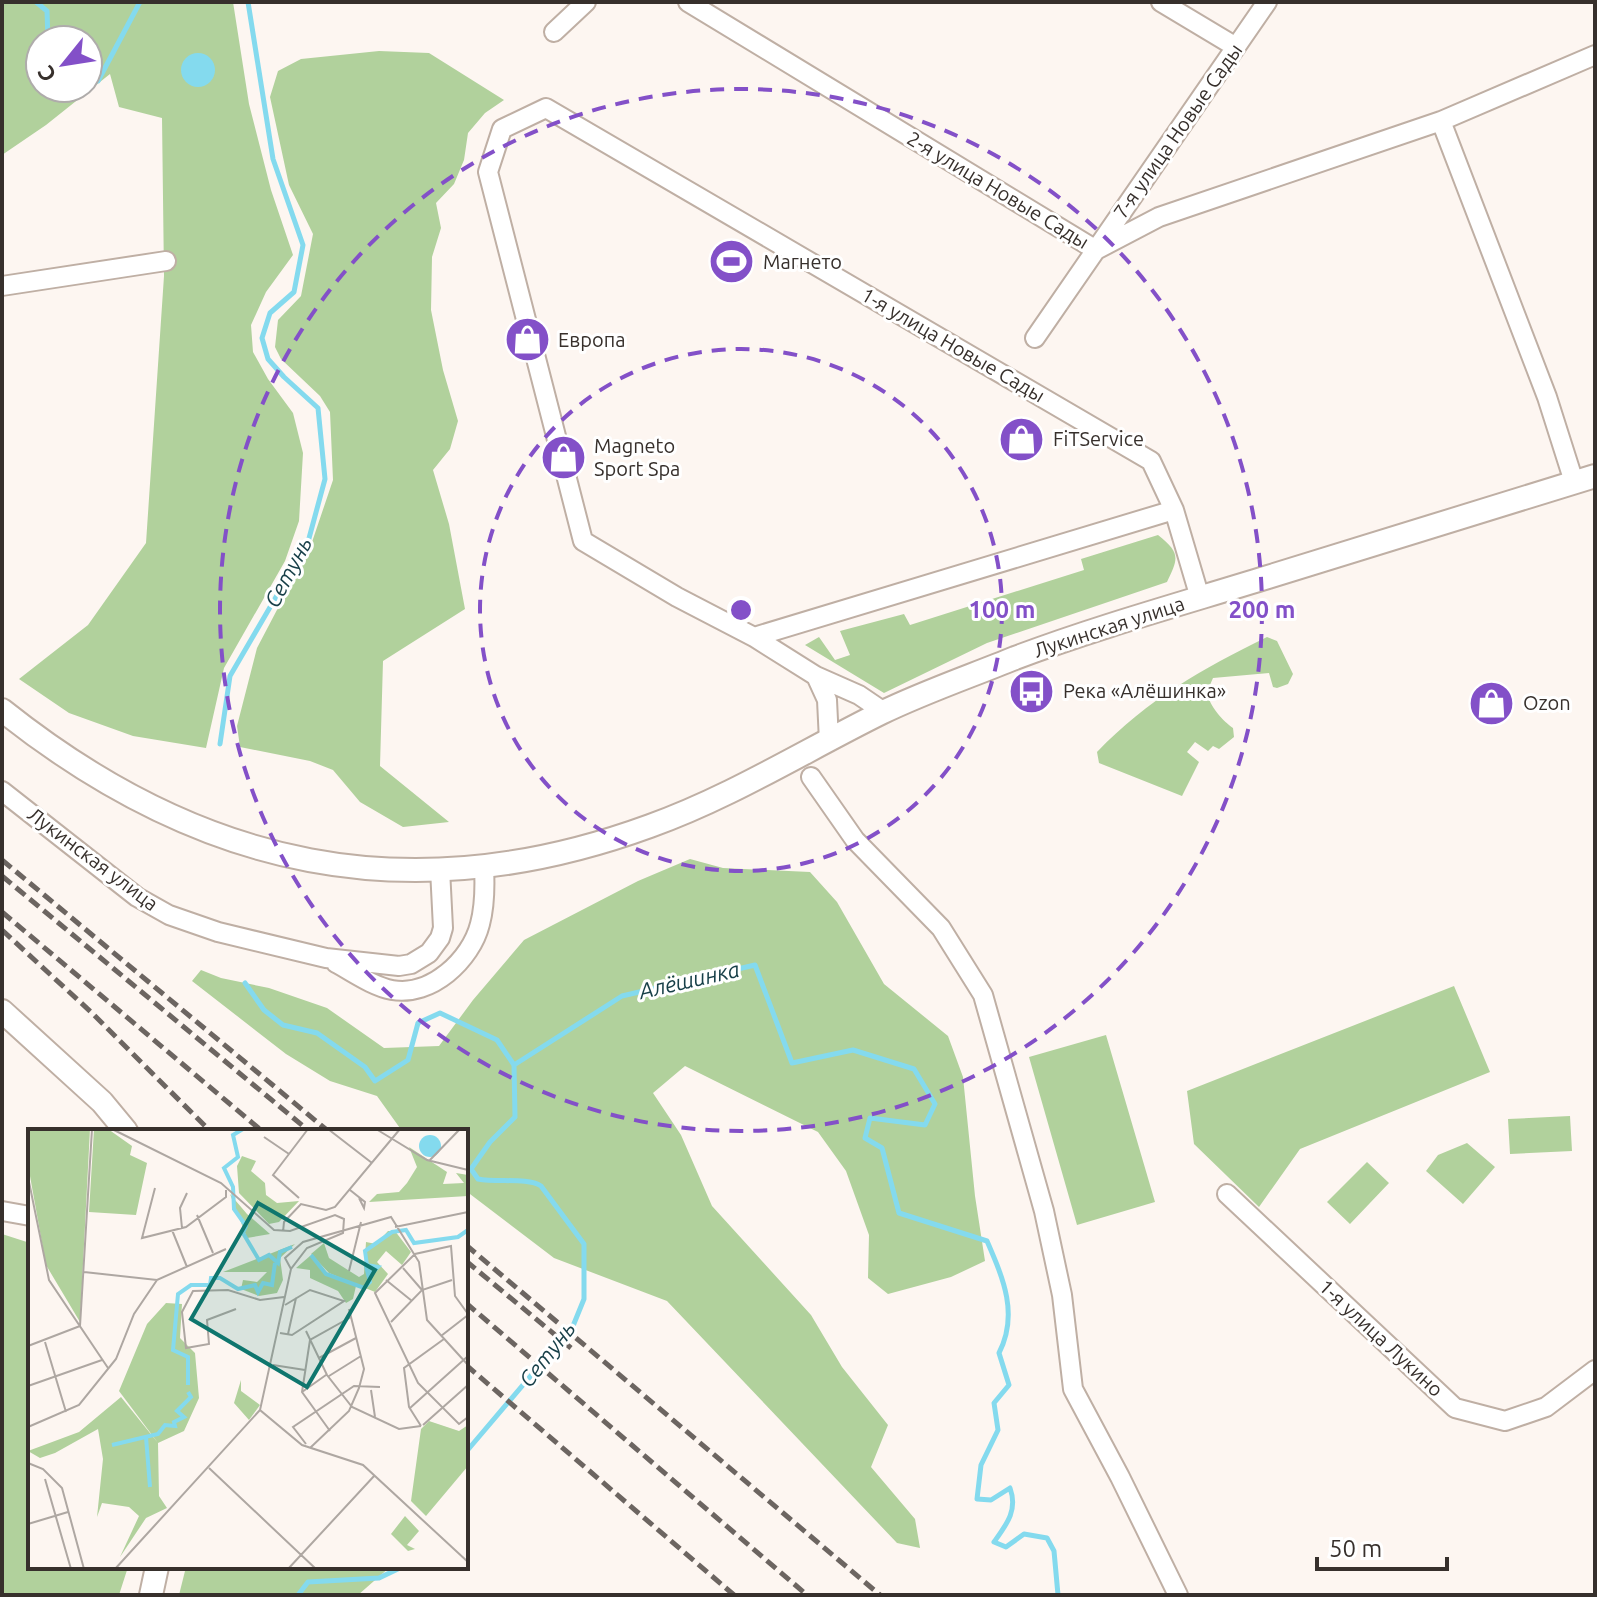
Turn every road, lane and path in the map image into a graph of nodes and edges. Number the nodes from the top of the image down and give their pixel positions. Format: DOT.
graph roads {
  1 [pos="586,2"];
  2 [pos="688,2"];
  3 [pos="1161,2"];
  4 [pos="1267,2"];
  5 [pos="554,32"];
  6 [pos="1236,47"];
  7 [pos="1595,55"];
  8 [pos="1441,121"];
  9 [pos="1096,250"];
  10 [pos="166,261"];
  11 [pos="2,286"];
  12 [pos="1035,338"];
  13 [pos="1585,479"];
  14 [pos="1174,510"];
  15 [pos="1200,598"];
  16 [pos="754,637"];
  17 [pos="816,676"];
  18 [pos="2,710"];
  19 [pos="884,712"];
  20 [pos="829,741"];
  21 [pos="811,777"];
  22 [pos="2,791"];
  23 [pos="484,867"];
  24 [pos="440,869"];
  25 [pos="326,958"];
  26 [pos="2,1011"];
  27 [pos="124,1129"];
  28 [pos="1227,1194"];
  29 [pos="2,1211"];
  30 [pos="28,1216"];
  31 [pos="1595,1370"];
  32 [pos="157,1569"];
  33 [pos="151,1595"];
  34 [pos="1178,1595"];
  1 -- 5 [label="street"];
  2 -- 9 [label="street, 2-я улица Новые Сады"];
  3 -- 6 [label="street"];
  4 -- 6 [label="street, 7-я улица Новые Сады"];
  6 -- 9 [label="street, 7-я улица Новые Сады"];
  7 -- 8 [label="street, 2-я улица Новые Сады"];
  8 -- 9 [label="street, 2-я улица Новые Сады"];
  8 -- 13 [label="street"];
  9 -- 12 [label="street, 7-я улица Новые Сады"];
  10 -- 11 [label="street"];
  13 -- 15 [label="main road, Лукинская улица"];
  14 -- 15 [label="street, 1-я улица Новые Сады"];
  14 -- 16 [label="street"];
  14 -- 16 [label="street, 1-я улица Новые Сады"];
  15 -- 19 [label="main road, Лукинская улица"];
  16 -- 17 [label="street"];
  17 -- 19 [label="street"];
  17 -- 20 [label="street"];
  18 -- 24 [label="main road, Лукинская улица"];
  19 -- 20 [label="main road, Лукинская улица"];
  20 -- 23 [label="main road, Лукинская улица"];
  21 -- 34 [label="street"];
  22 -- 25 [label="street, Лукинская улица"];
  23 -- 24 [label="main road, Лукинская улица"];
  23 -- 25 [label="street, Лукинская улица"];
  24 -- 25 [label="street, Лукинская улица"];
  26 -- 27 [label="main road"];
  28 -- 31 [label="street, 1-я улица Лукино"];
  29 -- 30 [label="street"];
  32 -- 33 [label="main road"];
}
